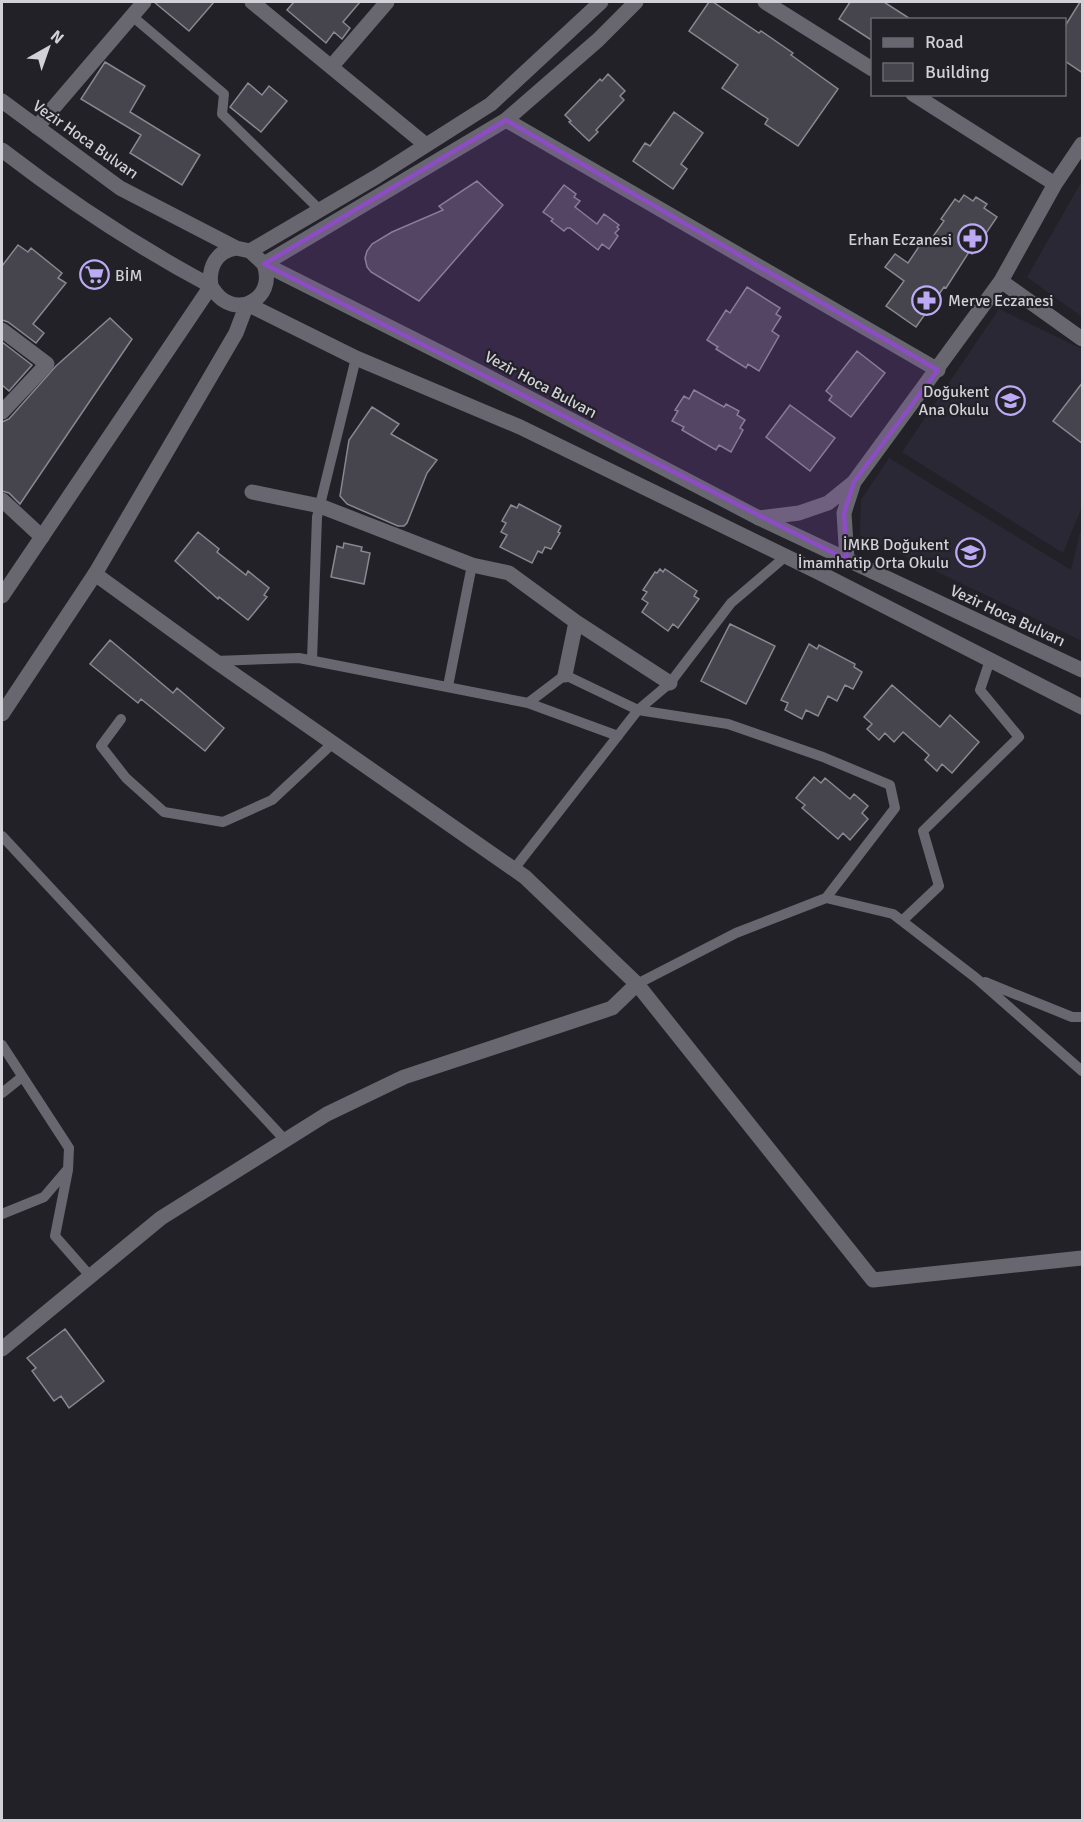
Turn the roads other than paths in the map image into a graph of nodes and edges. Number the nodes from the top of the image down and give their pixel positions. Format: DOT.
graph roads {
  1 [pos="144,2"];
  2 [pos="252,2"];
  3 [pos="387,2"];
  4 [pos="601,2"];
  5 [pos="636,2"];
  6 [pos="765,2"];
  7 [pos="132,16"];
  8 [pos="331,67"];
  9 [pos="871,68"];
  10 [pos="916,96"];
  11 [pos="2,101"];
  12 [pos="506,120"];
  13 [pos="37,127"];
  14 [pos="1083,144"];
  15 [pos="426,145"];
  16 [pos="2,150"];
  17 [pos="1055,184"];
  18 [pos="320,210"];
  19 [pos="243,250"];
  20 [pos="264,264"];
  21 [pos="1001,281"];
  22 [pos="212,286"];
  23 [pos="247,304"];
  24 [pos="2,330"];
  25 [pos="1083,339"];
  26 [pos="356,358"];
  27 [pos="938,370"];
  28 [pos="2,412"];
  29 [pos="855,482"];
  30 [pos="252,492"];
  31 [pos="2,500"];
  32 [pos="320,506"];
  33 [pos="759,518"];
  34 [pos="42,537"];
  35 [pos="786,556"];
  36 [pos="847,560"];
  37 [pos="472,565"];
  38 [pos="95,573"];
  39 [pos="2,596"];
  40 [pos="576,622"];
  41 [pos="312,660"];
  42 [pos="990,660"];
  43 [pos="215,661"];
  44 [pos="1083,670"];
  45 [pos="565,675"];
  46 [pos="670,683"];
  47 [pos="448,686"];
  48 [pos="528,703"];
  49 [pos="1083,707"];
  50 [pos="638,710"];
  51 [pos="2,714"];
  52 [pos="121,719"];
  53 [pos="618,736"];
  54 [pos="333,743"];
  55 [pos="2,836"];
  56 [pos="514,869"];
  57 [pos="826,898"];
  58 [pos="902,921"];
  59 [pos="976,978"];
  60 [pos="637,984"];
  61 [pos="1083,1017"];
  62 [pos="2,1045"];
  63 [pos="1083,1071"];
  64 [pos="22,1077"];
  65 [pos="2,1093"];
  66 [pos="285,1140"];
  67 [pos="68,1170"];
  68 [pos="2,1214"];
  69 [pos="1083,1258"];
  70 [pos="91,1277"];
  71 [pos="2,1347"];
  1 -- 7 [label="street"];
  2 -- 8 [label="street"];
  3 -- 8 [label="street"];
  4 -- 15 [label="street"];
  5 -- 12 [label="street"];
  6 -- 9 [label="street"];
  7 -- 13 [label="street"];
  7 -- 18 [label="lane"];
  8 -- 15 [label="street"];
  10 -- 17 [label="street"];
  11 -- 13 [label="street, Vezir Hoca Bulvarı"];
  12 -- 20 [label="street"];
  12 -- 27 [label="street"];
  13 -- 19 [label="street, Vezir Hoca Bulvarı"];
  14 -- 17 [label="street"];
  15 -- 18 [label="street"];
  16 -- 22 [label="street"];
  17 -- 21 [label="street"];
  18 -- 19 [label="street"];
  19 -- 20 [label="street, Vezir Hoca Bulvarı"];
  19 -- 22 [label="street"];
  20 -- 23 [label="street"];
  20 -- 33 [label="street, Vezir Hoca Bulvarı"];
  21 -- 25 [label="street"];
  21 -- 27 [label="street"];
  22 -- 23 [label="street"];
  22 -- 34 [label="street"];
  23 -- 26 [label="street"];
  23 -- 38 [label="street"];
  24 -- 28 [label="street"];
  26 -- 32 [label="lane"];
  26 -- 35 [label="street"];
  27 -- 29 [label="street"];
  29 -- 33 [label="street"];
  29 -- 36 [label="street"];
  30 -- 32 [label="street"];
  31 -- 34 [label="street"];
  32 -- 37 [label="street"];
  32 -- 41 [label="lane"];
  33 -- 36 [label="street, Vezir Hoca Bulvarı"];
  34 -- 39 [label="street"];
  35 -- 42 [label="street"];
  35 -- 46 [label="lane"];
  36 -- 44 [label="street, Vezir Hoca Bulvarı"];
  37 -- 40 [label="street"];
  37 -- 47 [label="lane"];
  38 -- 43 [label="street"];
  38 -- 51 [label="street"];
  40 -- 45 [label="street"];
  40 -- 46 [label="street"];
  41 -- 43 [label="lane"];
  41 -- 47 [label="lane"];
  42 -- 49 [label="street"];
  42 -- 58 [label="lane"];
  43 -- 54 [label="street"];
  45 -- 48 [label="lane"];
  45 -- 50 [label="lane"];
  46 -- 50 [label="lane"];
  47 -- 48 [label="lane"];
  48 -- 53 [label="lane"];
  50 -- 53 [label="lane"];
  50 -- 57 [label="lane"];
  52 -- 54 [label="lane"];
  53 -- 56 [label="lane"];
  54 -- 56 [label="street"];
  55 -- 66 [label="lane"];
  56 -- 60 [label="street"];
  57 -- 58 [label="lane"];
  57 -- 60 [label="lane"];
  58 -- 59 [label="lane"];
  59 -- 61 [label="lane"];
  59 -- 63 [label="lane"];
  60 -- 66 [label="street"];
  60 -- 69 [label="street"];
  62 -- 64 [label="lane"];
  64 -- 65 [label="lane"];
  64 -- 67 [label="lane"];
  66 -- 70 [label="street"];
  67 -- 68 [label="lane"];
  67 -- 70 [label="lane"];
  70 -- 71 [label="street"];
}
